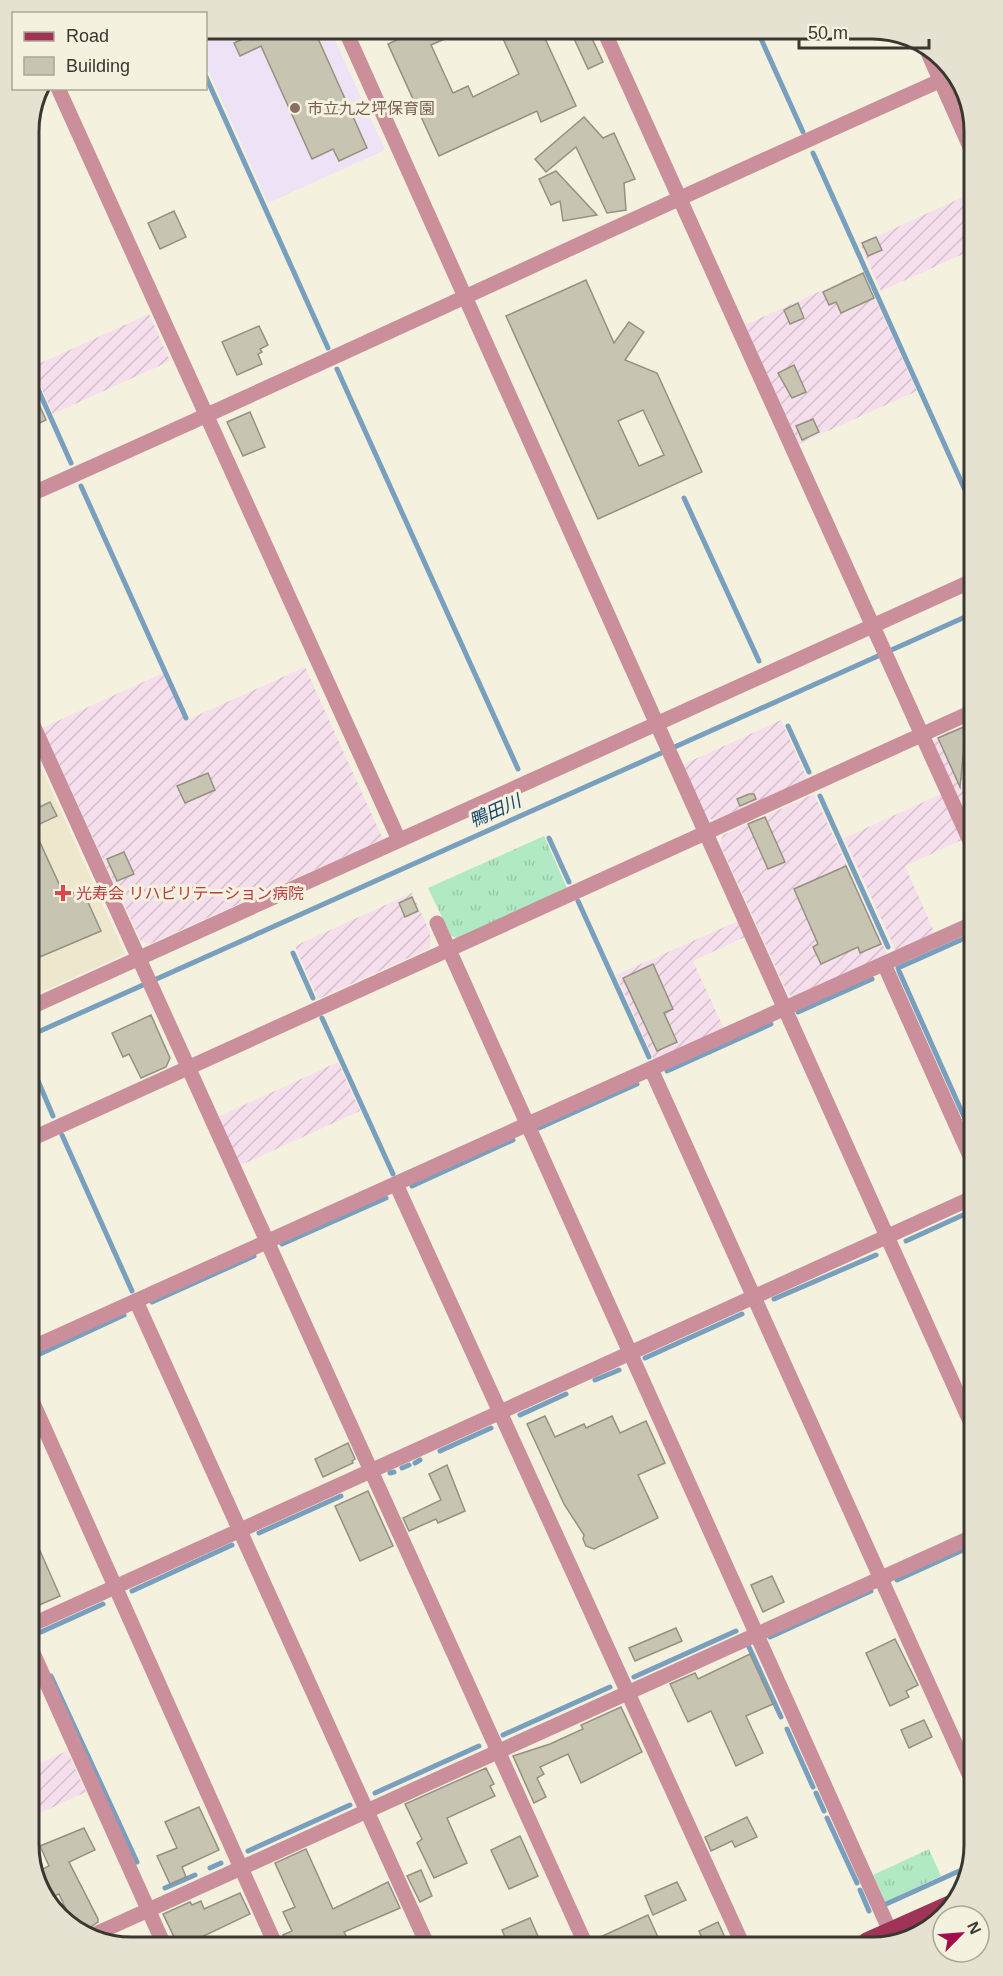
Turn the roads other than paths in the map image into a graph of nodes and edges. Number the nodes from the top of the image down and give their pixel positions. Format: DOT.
graph roads {
  1 [pos="349,39"];
  2 [pos="608,39"];
  3 [pos="947,78"];
  4 [pos="947,79"];
  5 [pos="59,90"];
  6 [pos="963,123"];
  7 [pos="680,196"];
  8 [pos="465,298"];
  9 [pos="207,416"];
  10 [pos="39,491"];
  11 [pos="964,585"];
  12 [pos="875,629"];
  13 [pos="964,716"];
  14 [pos="658,728"];
  15 [pos="922,734"];
  16 [pos="39,738"];
  17 [pos="964,826"];
  18 [pos="707,832"];
  19 [pos="399,840"];
  20 [pos="437,923"];
  21 [pos="964,928"];
  22 [pos="448,950"];
  23 [pos="140,963"];
  24 [pos="884,964"];
  25 [pos="39,1004"];
  26 [pos="785,1008"];
  27 [pos="190,1067"];
  28 [pos="651,1069"];
  29 [pos="527,1125"];
  30 [pos="39,1135"];
  31 [pos="964,1142"];
  32 [pos="396,1184"];
  33 [pos="964,1202"];
  34 [pos="886,1237"];
  35 [pos="268,1241"];
  36 [pos="754,1297"];
  37 [pos="136,1301"];
  38 [pos="39,1344"];
  39 [pos="630,1353"];
  40 [pos="964,1406"];
  41 [pos="501,1412"];
  42 [pos="39,1418"];
  43 [pos="372,1471"];
  44 [pos="240,1530"];
  45 [pos="964,1541"];
  46 [pos="880,1579"];
  47 [pos="115,1587"];
  48 [pos="39,1621"];
  49 [pos="756,1635"];
  50 [pos="39,1668"];
  51 [pos="629,1692"];
  52 [pos="498,1751"];
  53 [pos="964,1761"];
  54 [pos="367,1811"];
  55 [pos="241,1868"];
  56 [pos="148,1910"];
  57 [pos="934,1912"];
  58 [pos="101,1931"];
  59 [pos="894,1934"];
  60 [pos="892,1935"];
  61 [pos="160,1937"];
  62 [pos="272,1937"];
  63 [pos="424,1937"];
  64 [pos="582,1937"];
  65 [pos="739,1937"];
  1 -- 8 [label="street"];
  2 -- 7 [label="street"];
  3 -- 7 [label="street"];
  4 -- 6 [label="street"];
  5 -- 9 [label="street"];
  7 -- 8 [label="street"];
  7 -- 12 [label="street"];
  8 -- 9 [label="street"];
  8 -- 14 [label="street"];
  9 -- 10 [label="street"];
  9 -- 19 [label="street"];
  11 -- 12 [label="street"];
  12 -- 14 [label="street"];
  12 -- 15 [label="street"];
  13 -- 15 [label="street"];
  14 -- 18 [label="street"];
  14 -- 19 [label="street"];
  15 -- 17 [label="street"];
  15 -- 18 [label="street"];
  16 -- 23 [label="street"];
  18 -- 22 [label="street"];
  18 -- 26 [label="street"];
  19 -- 23 [label="street"];
  20 -- 22 [label="street"];
  21 -- 24 [label="street"];
  22 -- 27 [label="street"];
  22 -- 29 [label="street"];
  23 -- 25 [label="street"];
  23 -- 27 [label="street"];
  24 -- 26 [label="street"];
  24 -- 31 [label="street"];
  26 -- 28 [label="street"];
  26 -- 34 [label="street"];
  27 -- 30 [label="street"];
  27 -- 35 [label="street"];
  28 -- 29 [label="street"];
  28 -- 36 [label="street"];
  29 -- 32 [label="street"];
  29 -- 39 [label="street"];
  32 -- 35 [label="street"];
  32 -- 41 [label="street"];
  33 -- 34 [label="street"];
  34 -- 36 [label="street"];
  34 -- 40 [label="street"];
  35 -- 37 [label="street"];
  35 -- 43 [label="street"];
  36 -- 39 [label="street"];
  36 -- 46 [label="street"];
  37 -- 38 [label="street"];
  37 -- 44 [label="street"];
  39 -- 41 [label="street"];
  39 -- 49 [label="street"];
  41 -- 43 [label="street"];
  41 -- 51 [label="street"];
  42 -- 47 [label="street"];
  43 -- 44 [label="street"];
  43 -- 52 [label="street"];
  44 -- 47 [label="street"];
  44 -- 54 [label="street"];
  45 -- 46 [label="street"];
  46 -- 49 [label="street"];
  46 -- 53 [label="street"];
  47 -- 48 [label="street"];
  47 -- 55 [label="street"];
  49 -- 51 [label="street"];
  49 -- 60 [label="street"];
  50 -- 56 [label="street"];
  51 -- 52 [label="street"];
  51 -- 65 [label="street"];
  52 -- 54 [label="street"];
  52 -- 64 [label="street"];
  54 -- 55 [label="street"];
  54 -- 63 [label="street"];
  55 -- 56 [label="street"];
  55 -- 62 [label="street"];
  56 -- 58 [label="street"];
  56 -- 61 [label="street"];
  57 -- 59 [label="main road"];
}
